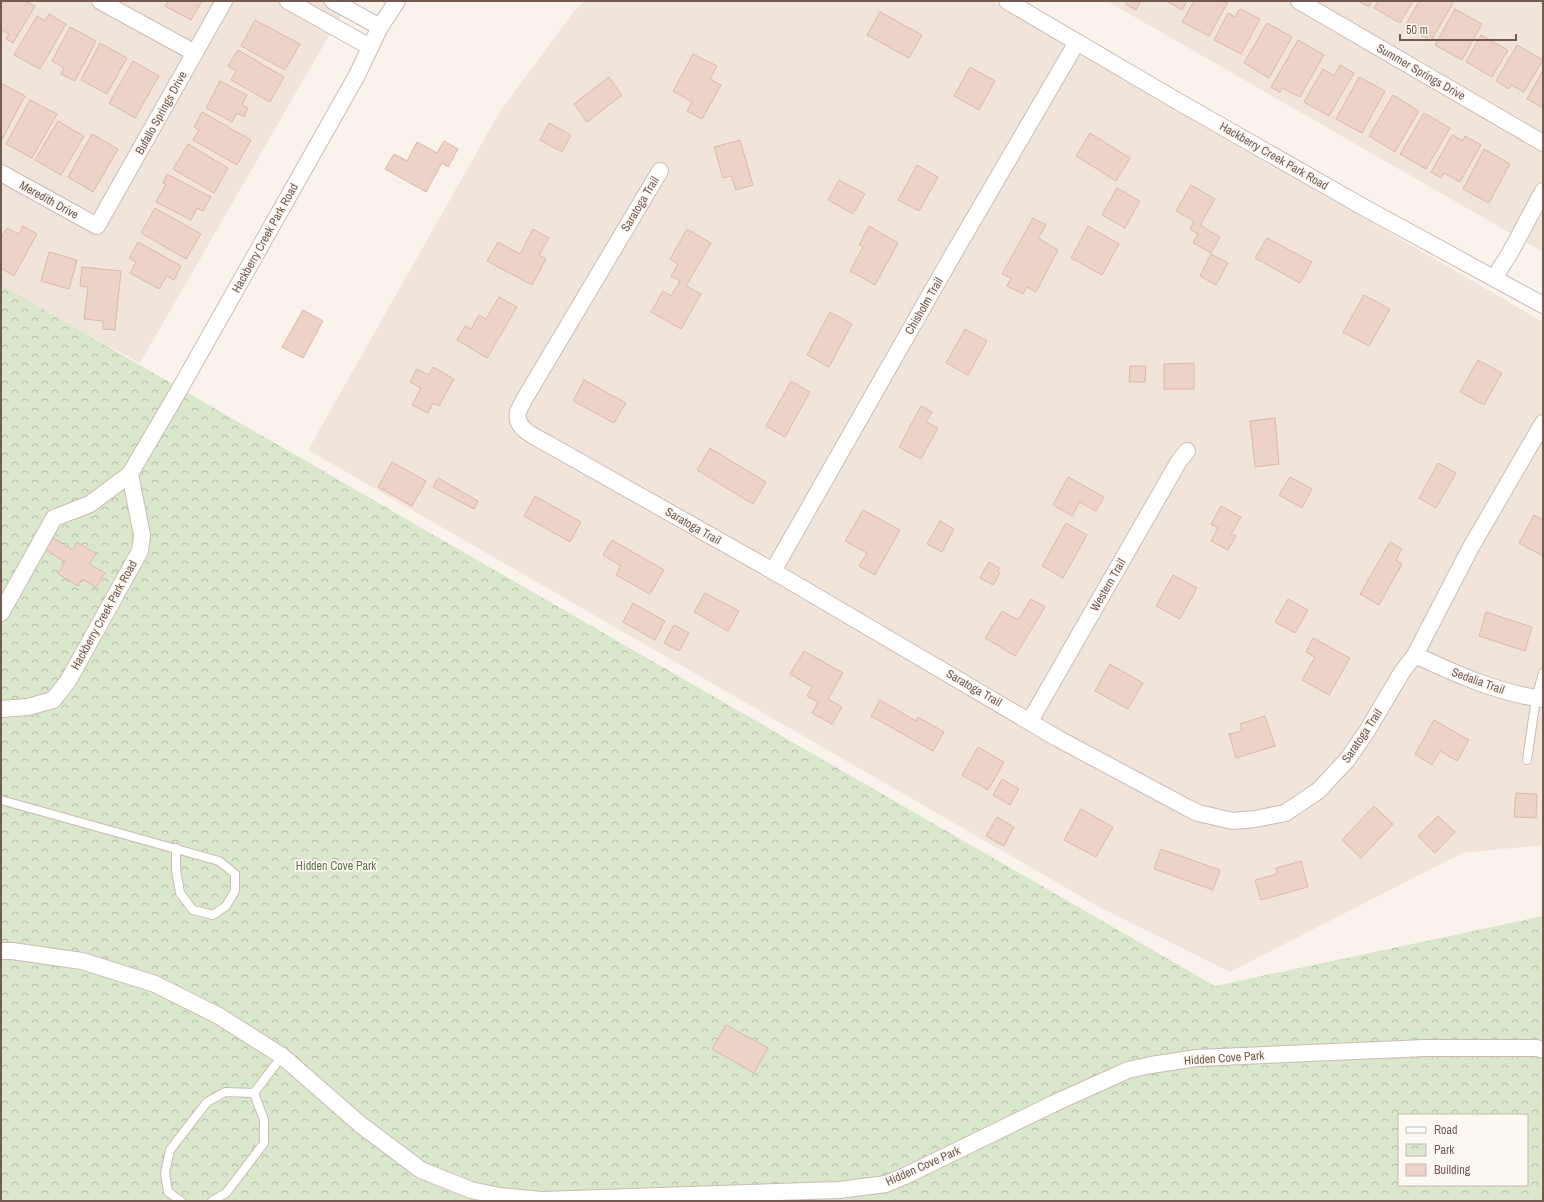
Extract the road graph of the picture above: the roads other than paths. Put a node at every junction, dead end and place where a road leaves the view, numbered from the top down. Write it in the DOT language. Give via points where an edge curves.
graph roads {
  1 [pos="100,1"];
  2 [pos="224,1"];
  3 [pos="288,1"];
  4 [pos="333,1"];
  5 [pos="397,1"];
  6 [pos="1007,1"];
  7 [pos="1299,1"];
  8 [pos="380,27"];
  9 [pos="1077,42"];
  10 [pos="370,47"];
  11 [pos="195,53"];
  12 [pos="1543,143"];
  13 [pos="660,171"];
  14 [pos="1,173"];
  15 [pos="1543,191"];
  16 [pos="97,226"];
  17 [pos="1494,278"];
  18 [pos="1543,305"];
  19 [pos="1543,423"];
  20 [pos="1187,451"];
  21 [pos="130,474"];
  22 [pos="773,571"];
  23 [pos="1,613"];
  24 [pos="1415,655"];
  25 [pos="1543,673"];
  26 [pos="1540,698"];
  27 [pos="1,708"];
  28 [pos="1030,721"];
  29 [pos="1527,760"];
  30 [pos="1,800"];
  31 [pos="176,848"];
  32 [pos="1,951"];
  33 [pos="1543,1050"];
  34 [pos="282,1056"];
  35 [pos="254,1093"];
  36 [pos="181,1201"];
  37 [pos="212,1201"];
  1 -- 11 [label="street"];
  2 -- 11 [label="street, Bufallo Springs Drive"];
  3 -- 10 [label="street"];
  4 -- 8 [label="street"];
  5 -- 8 [label="street, Hackberry Creek Park Road"];
  6 -- 9 [label="street, Hackberry Creek Park Road"];
  7 -- 12 [label="street, Summer Springs Drive"];
  8 -- 10 [label="street, Hackberry Creek Park Road"];
  9 -- 17 [label="street, Hackberry Creek Park Road"];
  9 -- 22 [label="street, Chisholm Trail"];
  10 -- 21 [label="street, Hackberry Creek Park Road" via="356,77"];
  11 -- 16 [label="street, Bufallo Springs Drive"];
  13 -- 22 [label="street, Saratoga Trail" via="525,398 518,412 518,422 534,437"];
  14 -- 16 [label="street, Meredith Drive"];
  15 -- 17 [label="street"];
  17 -- 18 [label="street, Hackberry Creek Park Road"];
  19 -- 24 [label="street, Saratoga Trail" via="1467,553"];
  20 -- 28 [label="street, Western Trail"];
  21 -- 23 [label="street, Hackberry Creek Park Road" via="90,504 54,518"];
  21 -- 27 [label="street, Hackberry Creek Park Road" via="142,535 140,551 68,682 53,700 28,707"];
  22 -- 28 [label="street, Saratoga Trail"];
  24 -- 26 [label="street, Sedalia Trail" via="1512,694"];
  24 -- 28 [label="street, Saratoga Trail" via="1347,760 1318,791 1285,813 1255,819 1233,822 1186,808"];
  25 -- 26 [label="lane"];
  26 -- 29 [label="lane"];
  30 -- 31 [label="lane"];
  31 -- 31 [label="lane" via="219,861 235,874 235,891 226,906 213,915 193,910 180,893"];
  32 -- 34 [label="street, Hidden Cove Park" via="82,961 155,984 219,1016"];
  33 -- 34 [label="street, Hidden Cove Park" via="1425,1048 1174,1061 1128,1070 886,1184 839,1190 542,1200 499,1196 471,1190 421,1170 361,1125"];
  34 -- 35 [label="lane"];
  35 -- 36 [label="lane" via="225,1092 208,1102 170,1150 165,1173 168,1192"];
  35 -- 37 [label="lane" via="264,1120 264,1143 226,1193"];
}
